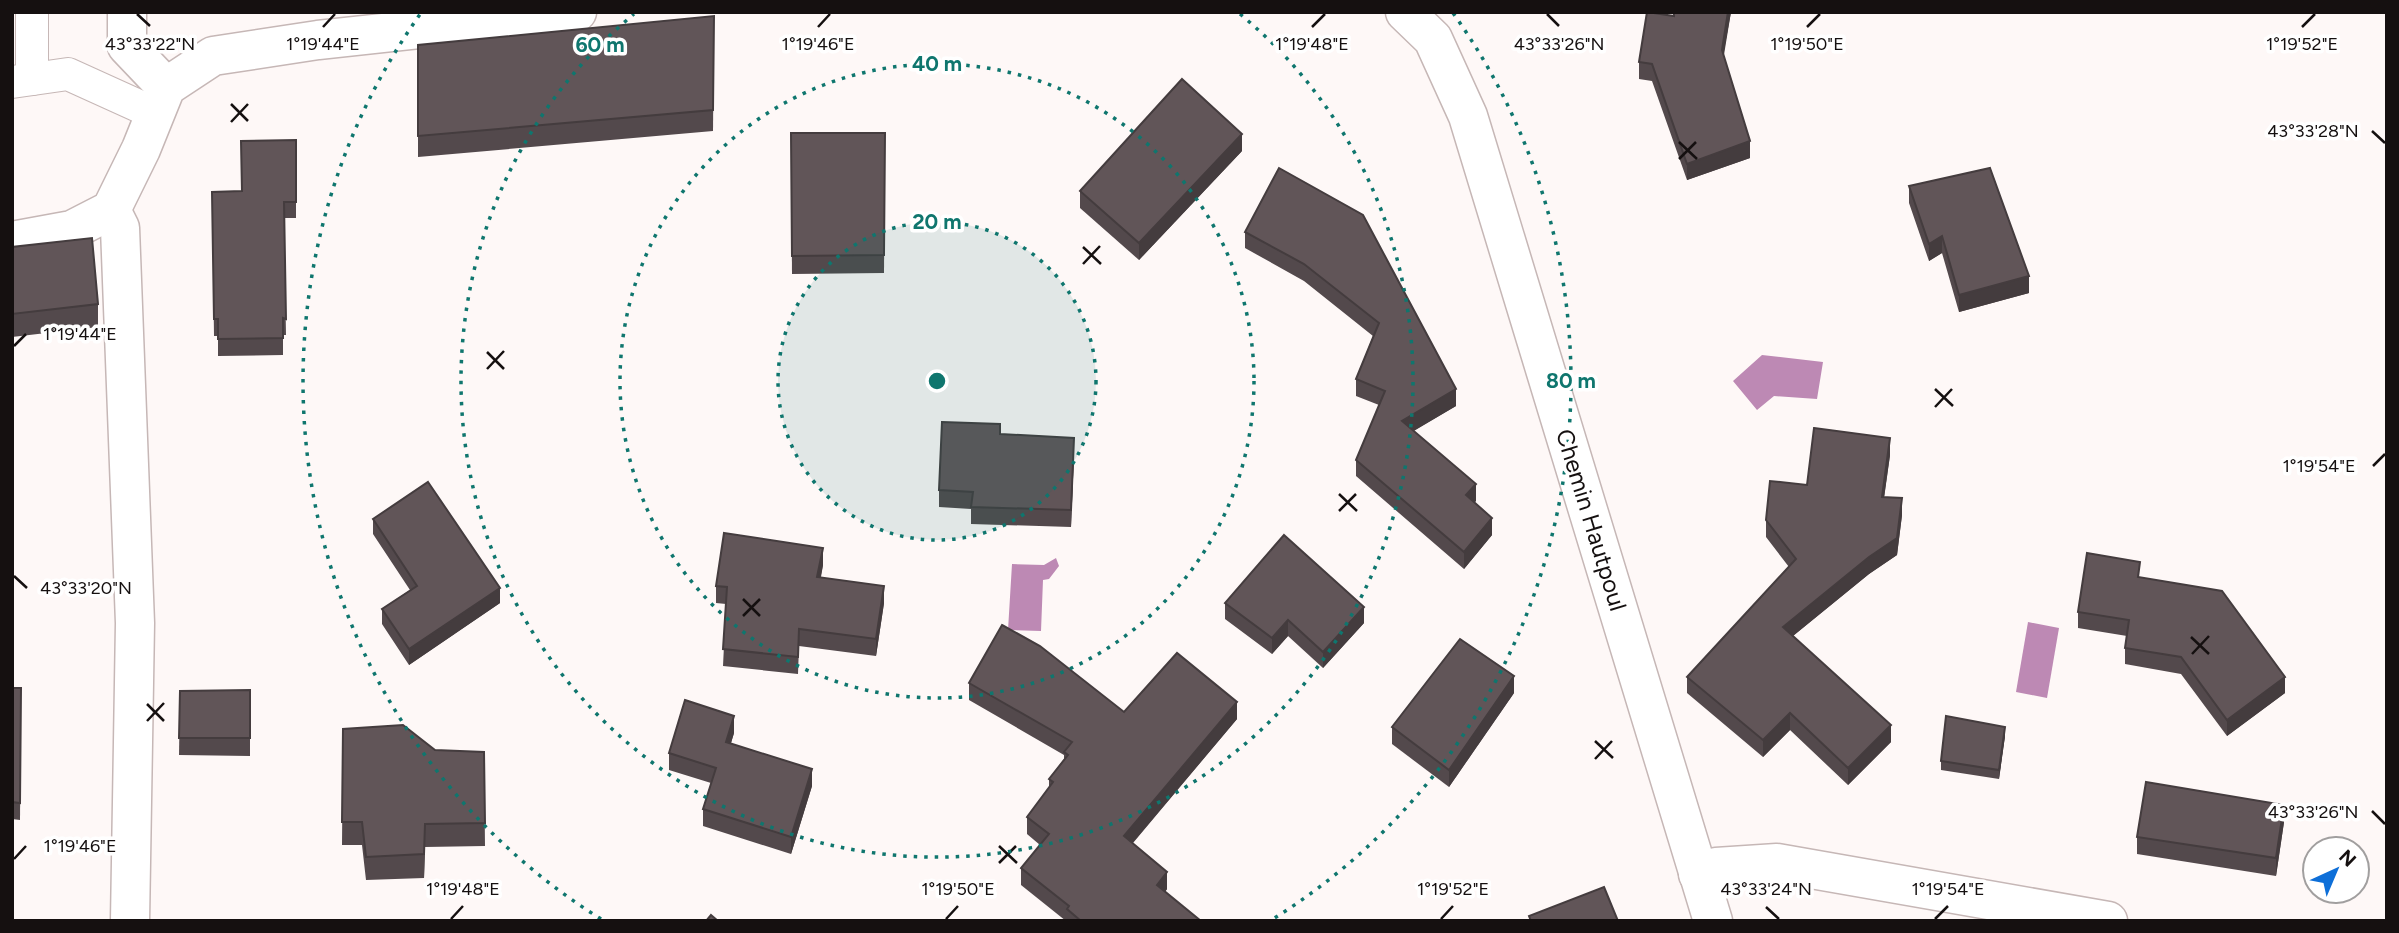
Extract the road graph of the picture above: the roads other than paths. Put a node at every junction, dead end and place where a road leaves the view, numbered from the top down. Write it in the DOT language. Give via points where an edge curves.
graph roads {
  1 [pos="32,12"];
  2 [pos="127,12"];
  3 [pos="577,12"];
  4 [pos="1405,12"];
  5 [pos="22,81"];
  6 [pos="160,100"];
  7 [pos="111,210"];
  8 [pos="12,242"];
  9 [pos="1698,874"];
  10 [pos="130,921"];
  11 [pos="1713,921"];
  12 [pos="2108,921"];
  1 -- 5 [label="lane"];
  2 -- 6 [label="street" via="127,46"];
  3 -- 6 [label="street" via="213,56"];
  4 -- 9 [label="street, Chemin Hautpoul" via="1433,39 1468,116"];
  5 -- 6 [label="lane" via="68,74"];
  6 -- 7 [label="street"];
  7 -- 8 [label="street" via="72,230"];
  7 -- 10 [label="street" via="120,228 135,623"];
  9 -- 11 [label="street, Chemin Hautpoul"];
  9 -- 12 [label="street" via="1716,867 1777,863"];
}
